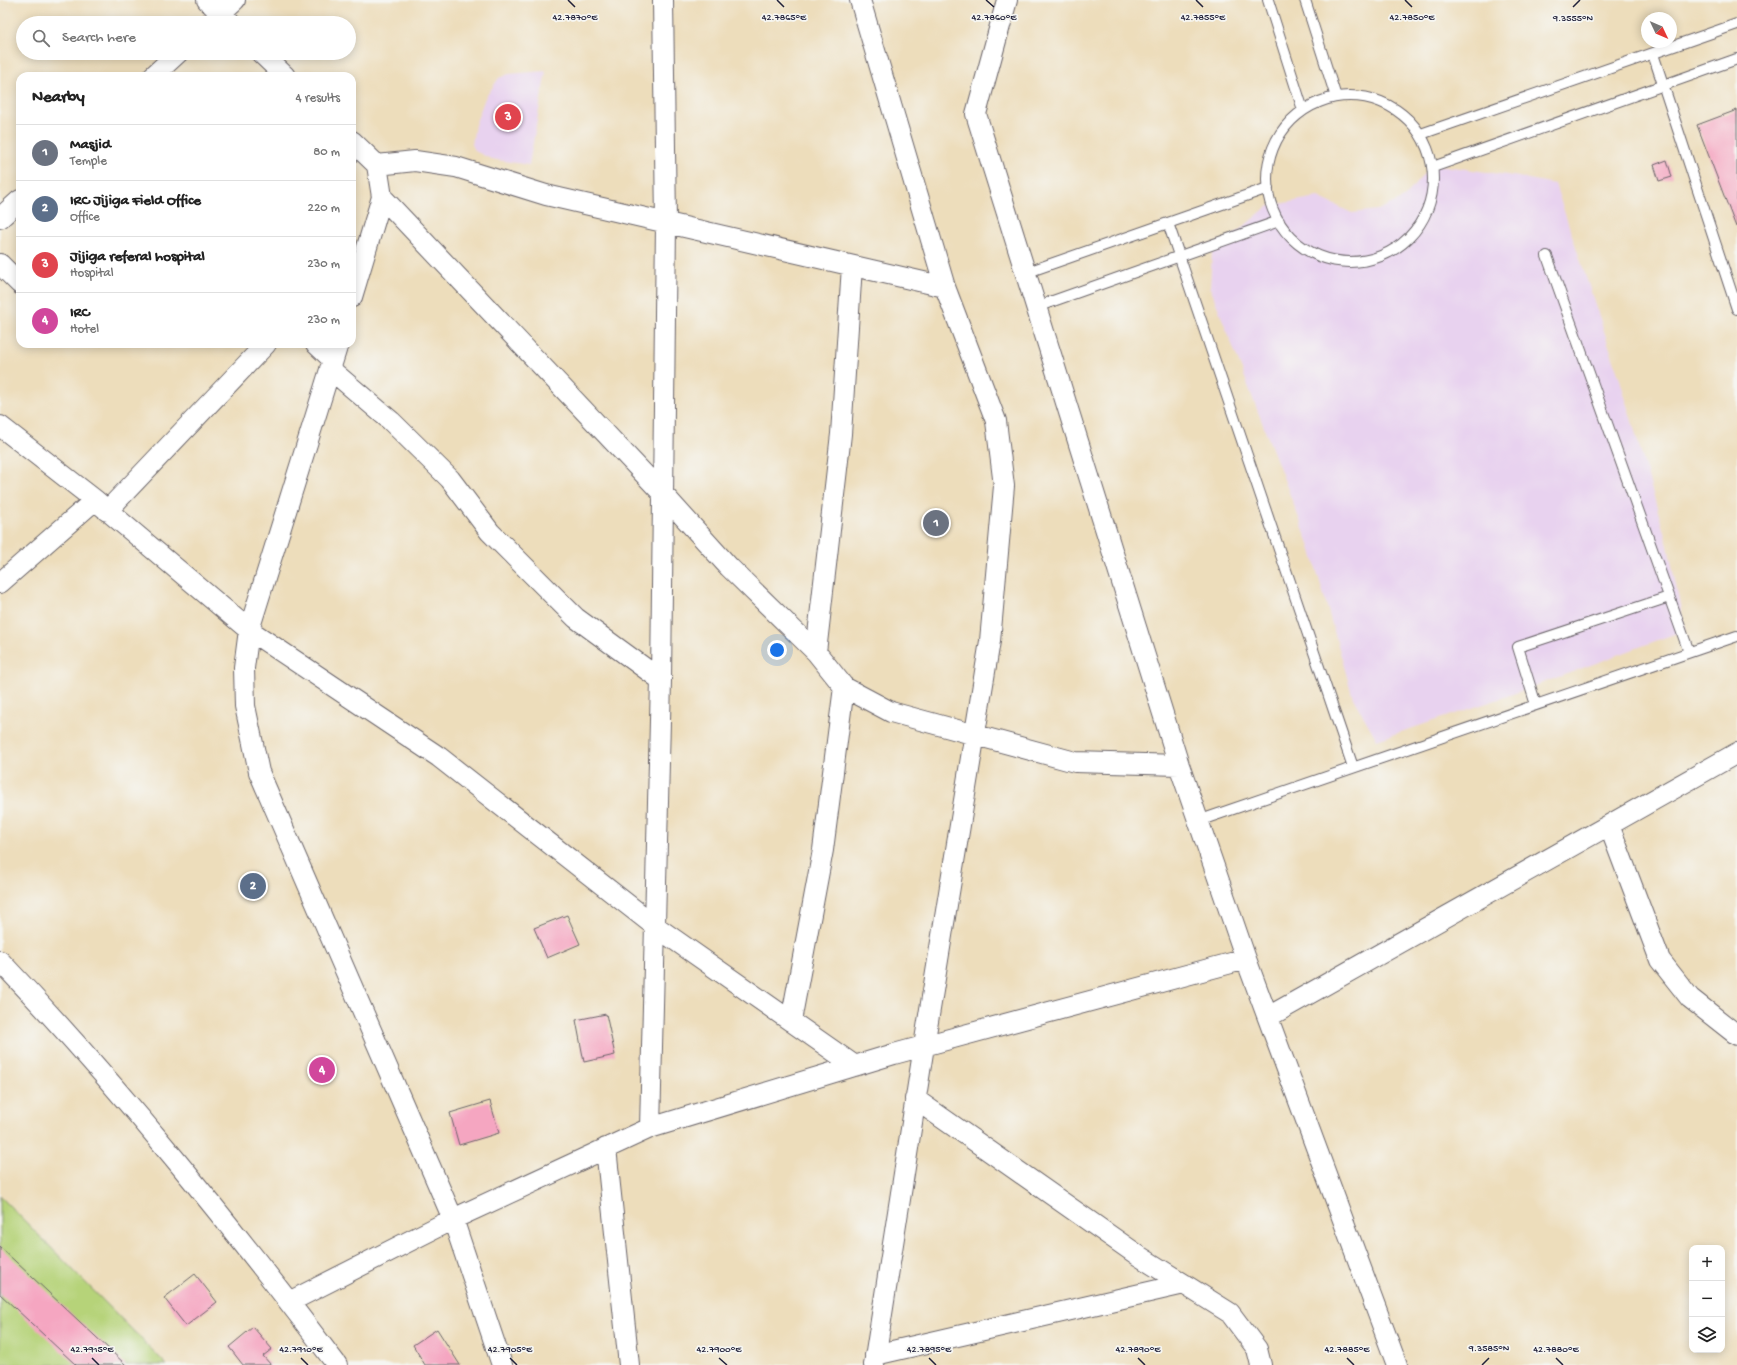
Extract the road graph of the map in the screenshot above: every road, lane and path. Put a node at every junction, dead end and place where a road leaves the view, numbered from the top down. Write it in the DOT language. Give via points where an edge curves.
graph roads {
  1 [pos="235,0"];
  2 [pos="663,0"];
  3 [pos="860,0"];
  4 [pos="1007,0"];
  5 [pos="1268,0"];
  6 [pos="1305,0"];
  7 [pos="217,15"];
  8 [pos="1737,24"];
  9 [pos="1653,54"];
  10 [pos="170,60"];
  11 [pos="268,60"];
  12 [pos="1737,60"];
  13 [pos="157,72"];
  14 [pos="281,72"];
  15 [pos="1663,86"];
  16 [pos="1336,97"];
  17 [pos="1303,110"];
  18 [pos="1421,134"];
  19 [pos="356,145"];
  20 [pos="377,165"];
  21 [pos="1433,167"];
  22 [pos="1268,188"];
  23 [pos="382,197"];
  24 [pos="16,204"];
  25 [pos="0,218"];
  26 [pos="1279,221"];
  27 [pos="1168,223"];
  28 [pos="666,224"];
  29 [pos="1179,256"];
  30 [pos="1547,256"];
  31 [pos="0,264"];
  32 [pos="852,266"];
  33 [pos="1026,273"];
  34 [pos="16,280"];
  35 [pos="356,284"];
  36 [pos="944,287"];
  37 [pos="1036,307"];
  38 [pos="1737,309"];
  39 [pos="262,348"];
  40 [pos="321,348"];
  41 [pos="334,358"];
  42 [pos="0,426"];
  43 [pos="663,494"];
  44 [pos="101,506"];
  45 [pos="0,583"];
  46 [pos="1669,597"];
  47 [pos="249,630"];
  48 [pos="1737,636"];
  49 [pos="816,652"];
  50 [pos="1689,652"];
  51 [pos="661,680"];
  52 [pos="844,687"];
  53 [pos="1536,704"];
  54 [pos="975,736"];
  55 [pos="1737,753"];
  56 [pos="1179,765"];
  57 [pos="1353,768"];
  58 [pos="1198,821"];
  59 [pos="1609,825"];
  60 [pos="655,926"];
  61 [pos="1246,959"];
  62 [pos="0,961"];
  63 [pos="1268,1017"];
  64 [pos="790,1021"];
  65 [pos="1737,1034"];
  66 [pos="924,1046"];
  67 [pos="855,1066"];
  68 [pos="915,1099"];
  69 [pos="650,1128"];
  70 [pos="606,1148"];
  71 [pos="453,1218"];
  72 [pos="1184,1284"];
  73 [pos="290,1302"];
  74 [pos="874,1360"];
  75 [pos="337,1365"];
  76 [pos="502,1365"];
  77 [pos="629,1365"];
  78 [pos="1261,1365"];
  79 [pos="1397,1365"];
  1 -- 7 [label="street"];
  2 -- 28 [label="street"];
  3 -- 36 [label="street"];
  4 -- 33 [label="street" via="976,114"];
  5 -- 17 [label="lane"];
  6 -- 16 [label="lane"];
  8 -- 9 [label="lane"];
  9 -- 15 [label="lane"];
  9 -- 18 [label="lane"];
  10 -- 13 [label="street"];
  11 -- 14 [label="street"];
  12 -- 15 [label="lane"];
  15 -- 21 [label="lane"];
  15 -- 38 [label="lane"];
  16 -- 17 [label="lane"];
  16 -- 18 [label="lane" via="1360,96 1384,102 1405,115"];
  17 -- 22 [label="lane" via="1283,130 1271,154"];
  18 -- 21 [label="lane"];
  19 -- 20 [label="street"];
  20 -- 23 [label="street"];
  20 -- 28 [label="street" via="414,161 456,167 546,195"];
  21 -- 26 [label="lane" via="1433,191 1425,216 1409,238 1388,254 1363,262 1337,262 1312,254 1291,238"];
  22 -- 26 [label="lane" via="1269,200"];
  22 -- 27 [label="lane"];
  23 -- 35 [label="street"];
  23 -- 43 [label="street"];
  24 -- 25 [label="street"];
  26 -- 29 [label="lane"];
  27 -- 29 [label="lane"];
  27 -- 33 [label="lane"];
  28 -- 32 [label="street"];
  28 -- 43 [label="street"];
  29 -- 37 [label="lane"];
  29 -- 57 [label="lane"];
  30 -- 46 [label="lane"];
  31 -- 34 [label="street"];
  32 -- 36 [label="street"];
  32 -- 49 [label="street" via="841,434"];
  33 -- 37 [label="street"];
  36 -- 54 [label="street" via="996,420 1004,486 990,641"];
  37 -- 56 [label="street"];
  39 -- 44 [label="street"];
  40 -- 41 [label="street"];
  41 -- 47 [label="street"];
  41 -- 51 [label="street" via="391,421 450,479 490,532 576,618"];
  42 -- 44 [label="street"];
  43 -- 49 [label="street" via="730,567"];
  43 -- 51 [label="street"];
  44 -- 45 [label="street"];
  44 -- 47 [label="street"];
  46 -- 50 [label="lane"];
  46 -- 53 [label="lane" via="1518,647"];
  47 -- 60 [label="street" via="439,757"];
  47 -- 71 [label="street" via="244,668 245,706 259,772"];
  48 -- 50 [label="lane"];
  49 -- 52 [label="street"];
  50 -- 53 [label="lane"];
  51 -- 60 [label="street"];
  52 -- 54 [label="street" via="891,712"];
  52 -- 64 [label="street" via="823,850"];
  53 -- 57 [label="lane"];
  54 -- 56 [label="street" via="1075,762"];
  54 -- 66 [label="street"];
  55 -- 59 [label="street"];
  56 -- 58 [label="street"];
  57 -- 58 [label="lane"];
  58 -- 61 [label="street"];
  59 -- 63 [label="street"];
  59 -- 65 [label="street" via="1660,960 1690,998"];
  60 -- 64 [label="street"];
  60 -- 69 [label="street"];
  61 -- 63 [label="street"];
  61 -- 66 [label="street"];
  62 -- 73 [label="street" via="152,1130"];
  63 -- 79 [label="street"];
  64 -- 67 [label="street"];
  66 -- 67 [label="street"];
  66 -- 68 [label="street"];
  67 -- 69 [label="street"];
  68 -- 72 [label="street" via="1139,1256"];
  68 -- 74 [label="street"];
  69 -- 70 [label="street"];
  70 -- 71 [label="street"];
  70 -- 77 [label="street"];
  71 -- 73 [label="street"];
  71 -- 76 [label="street"];
  72 -- 74 [label="street"];
  72 -- 78 [label="street" via="1230,1313 1257,1349"];
  73 -- 75 [label="street"];
}
